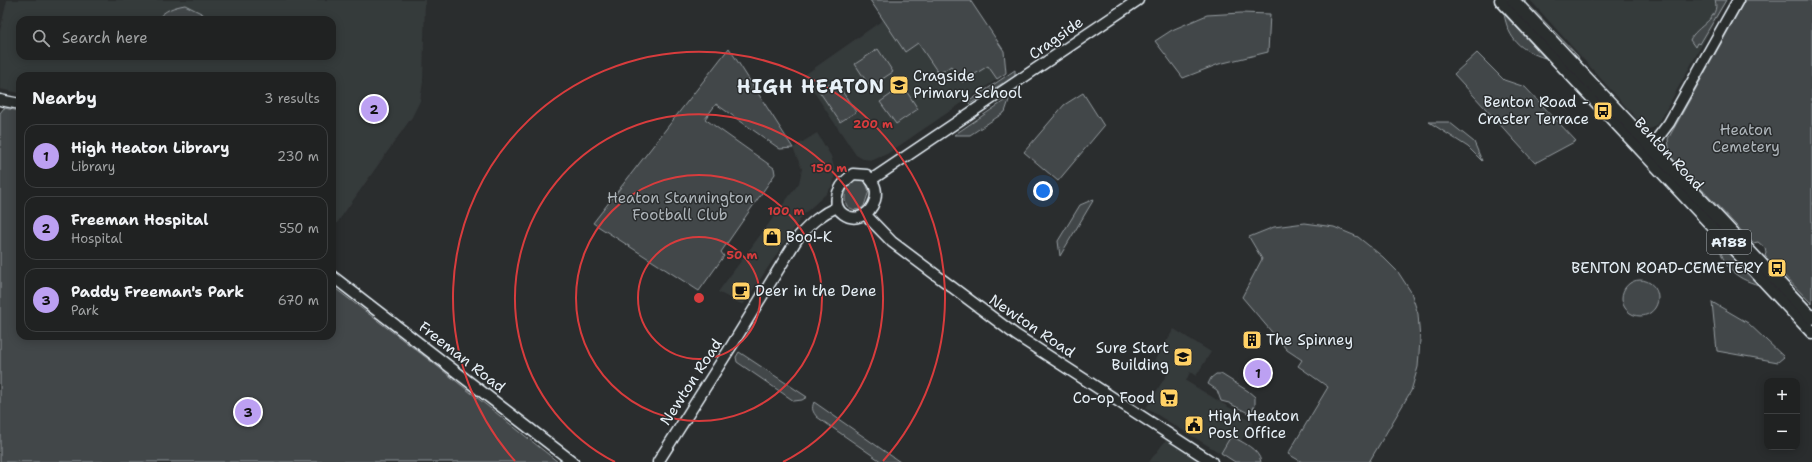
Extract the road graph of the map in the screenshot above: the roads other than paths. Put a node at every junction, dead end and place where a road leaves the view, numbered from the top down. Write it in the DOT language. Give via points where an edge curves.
graph roads {
  1 [pos="1138,0"];
  2 [pos="1501,0"];
  3 [pos="1513,0"];
  4 [pos="1738,0"];
  5 [pos="0,100"];
  6 [pos="16,103"];
  7 [pos="1649,150"];
  8 [pos="871,180"];
  9 [pos="837,207"];
  10 [pos="865,214"];
  11 [pos="336,279"];
  12 [pos="1812,318"];
  13 [pos="1812,332"];
  14 [pos="573,462"];
  15 [pos="658,462"];
  16 [pos="1212,462"];
  1 -- 8 [label="street, Cragside"];
  2 -- 7 [label="main road, Benton Road / A188"];
  3 -- 7 [label="main road, Benton Road / A188"];
  4 -- 7 [label="street" via="1669,124"];
  5 -- 6 [label="street"];
  7 -- 12 [label="main road, Benton Road / A188"];
  7 -- 13 [label="main road, Benton Road / A188"];
  8 -- 9 [label="street" via="867,176 853,174 844,182 838,194"];
  8 -- 10 [label="street" via="877,194 871,208"];
  9 -- 10 [label="street" via="844,215 850,217"];
  9 -- 15 [label="street, Newton Road" via="824,213 799,236"];
  10 -- 16 [label="street, Newton Road" via="892,242 1016,335"];
  11 -- 14 [label="street, Freeman Road"];
}
